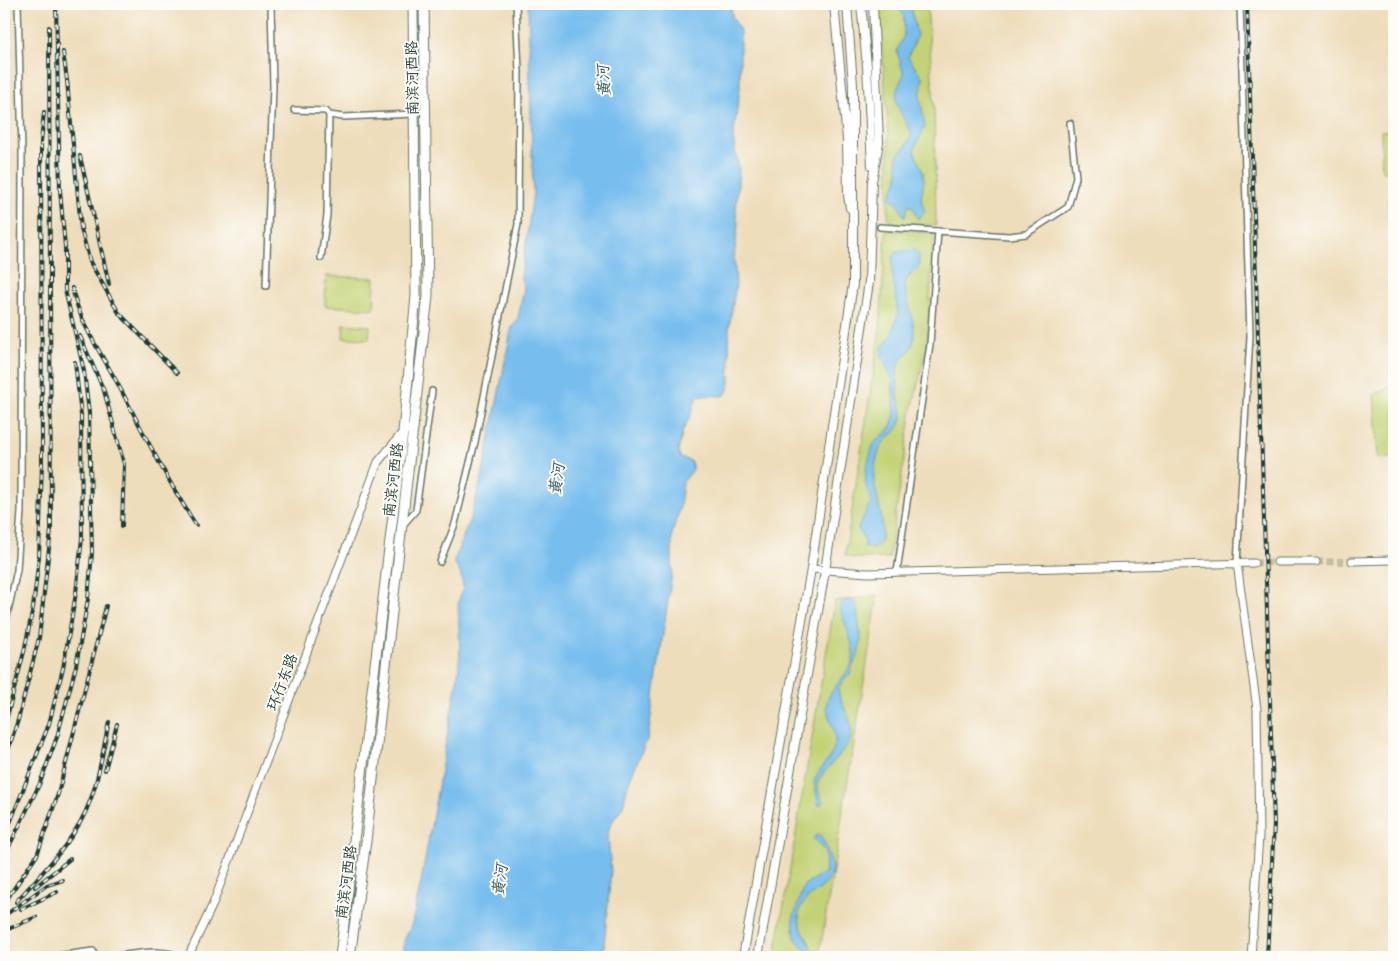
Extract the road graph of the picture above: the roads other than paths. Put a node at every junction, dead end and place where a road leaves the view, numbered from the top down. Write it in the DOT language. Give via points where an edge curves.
graph roads {
  1 [pos="18,4"];
  2 [pos="272,4"];
  3 [pos="413,4"];
  4 [pos="424,4"];
  5 [pos="516,4"];
  6 [pos="834,4"];
  7 [pos="847,4"];
  8 [pos="860,4"];
  9 [pos="873,4"];
  10 [pos="1240,4"];
  11 [pos="294,110"];
  12 [pos="415,114"];
  13 [pos="329,115"];
  14 [pos="1070,123"];
  15 [pos="872,182"];
  16 [pos="854,227"];
  17 [pos="880,227"];
  18 [pos="938,231"];
  19 [pos="321,258"];
  20 [pos="266,286"];
  21 [pos="432,391"];
  22 [pos="414,427"];
  23 [pos="403,432"];
  24 [pos="401,527"];
  25 [pos="1394,560"];
  26 [pos="1352,561"];
  27 [pos="440,562"];
  28 [pos="1277,562"];
  29 [pos="1316,562"];
  30 [pos="1237,563"];
  31 [pos="1254,563"];
  32 [pos="811,569"];
  33 [pos="825,571"];
  34 [pos="897,572"];
  35 [pos="4,630"];
  36 [pos="50,957"];
  37 [pos="181,957"];
  38 [pos="188,957"];
  39 [pos="340,957"];
  40 [pos="350,957"];
  41 [pos="743,957"];
  42 [pos="758,957"];
  43 [pos="1251,957"];
  1 -- 35 [label="street" via="22,150 21,512 17,570"];
  2 -- 20 [label="street" via="273,86"];
  3 -- 12 [label="highway, 南滨河西路"];
  4 -- 22 [label="highway, 南滨河西路" via="428,296"];
  5 -- 27 [label="street" via="518,224 475,442 456,524"];
  6 -- 16 [label="main road" via="847,139 848,195"];
  7 -- 16 [label="main road" via="853,85"];
  8 -- 15 [label="main road" via="867,66"];
  9 -- 15 [label="main road" via="879,142"];
  10 -- 30 [label="street" via="1250,336"];
  11 -- 13 [label="street" via="326,111"];
  12 -- 13 [label="street"];
  12 -- 23 [label="highway, 南滨河西路" via="416,296"];
  13 -- 19 [label="street" via="327,215"];
  14 -- 18 [label="street" via="1076,177 1068,207 1019,236"];
  15 -- 33 [label="main road" via="869,282"];
  16 -- 32 [label="main road" via="853,284"];
  17 -- 18 [label="street"];
  18 -- 34 [label="street" via="930,344"];
  21 -- 24 [label="street" via="416,510"];
  22 -- 23 [label="street, 环行东路"];
  22 -- 24 [label="highway, 南滨河西路"];
  23 -- 38 [label="street, 环行东路" via="378,462 217,894"];
  23 -- 39 [label="highway, 南滨河西路"];
  24 -- 40 [label="highway, 南滨河西路"];
  25 -- 26 [label="street"];
  28 -- 29 [label="street"];
  30 -- 31 [label="street"];
  30 -- 34 [label="street"];
  30 -- 43 [label="street" via="1257,710 1259,836"];
  32 -- 33 [label="street"];
  32 -- 41 [label="main road"];
  33 -- 34 [label="street"];
  33 -- 42 [label="main road"];
  36 -- 37 [label="street" via="93,951 96,956 103,957 152,951 170,952"];
}
